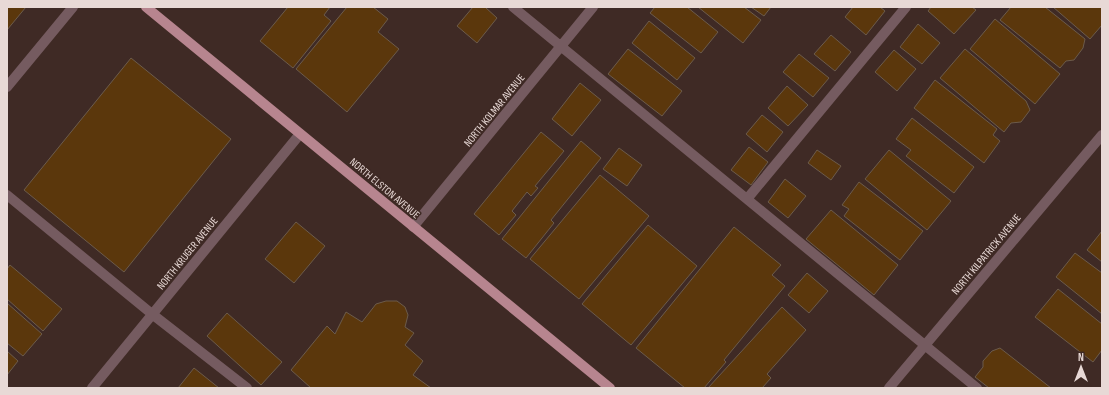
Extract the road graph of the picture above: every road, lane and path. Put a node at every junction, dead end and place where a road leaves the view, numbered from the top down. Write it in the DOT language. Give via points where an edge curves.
graph roads {
  1 [pos="73,7"];
  2 [pos="146,7"];
  3 [pos="513,7"];
  4 [pos="593,7"];
  5 [pos="906,7"];
  6 [pos="561,46"];
  7 [pos="7,87"];
  8 [pos="300,134"];
  9 [pos="1102,135"];
  10 [pos="7,195"];
  11 [pos="747,199"];
  12 [pos="413,227"];
  13 [pos="152,314"];
  14 [pos="925,345"];
  15 [pos="92,388"];
  16 [pos="247,388"];
  17 [pos="610,388"];
  18 [pos="889,388"];
  19 [pos="976,388"];
  1 -- 7 [label="street"];
  2 -- 8 [label="main road, NORTH ELSTON AVENUE"];
  3 -- 6 [label="street"];
  4 -- 6 [label="street, NORTH KOLMAR AVENUE"];
  5 -- 11 [label="street"];
  6 -- 11 [label="street"];
  6 -- 12 [label="street, NORTH KOLMAR AVENUE"];
  8 -- 12 [label="main road, NORTH ELSTON AVENUE"];
  8 -- 13 [label="street, NORTH KRUGER AVENUE"];
  9 -- 14 [label="street, NORTH KILPATRICK AVENUE"];
  10 -- 13 [label="street"];
  11 -- 14 [label="street"];
  12 -- 17 [label="main road, NORTH ELSTON AVENUE"];
  13 -- 15 [label="street, NORTH KRUGER AVENUE"];
  13 -- 16 [label="street"];
  14 -- 18 [label="street, NORTH KILPATRICK AVENUE"];
  14 -- 19 [label="street"];
}
